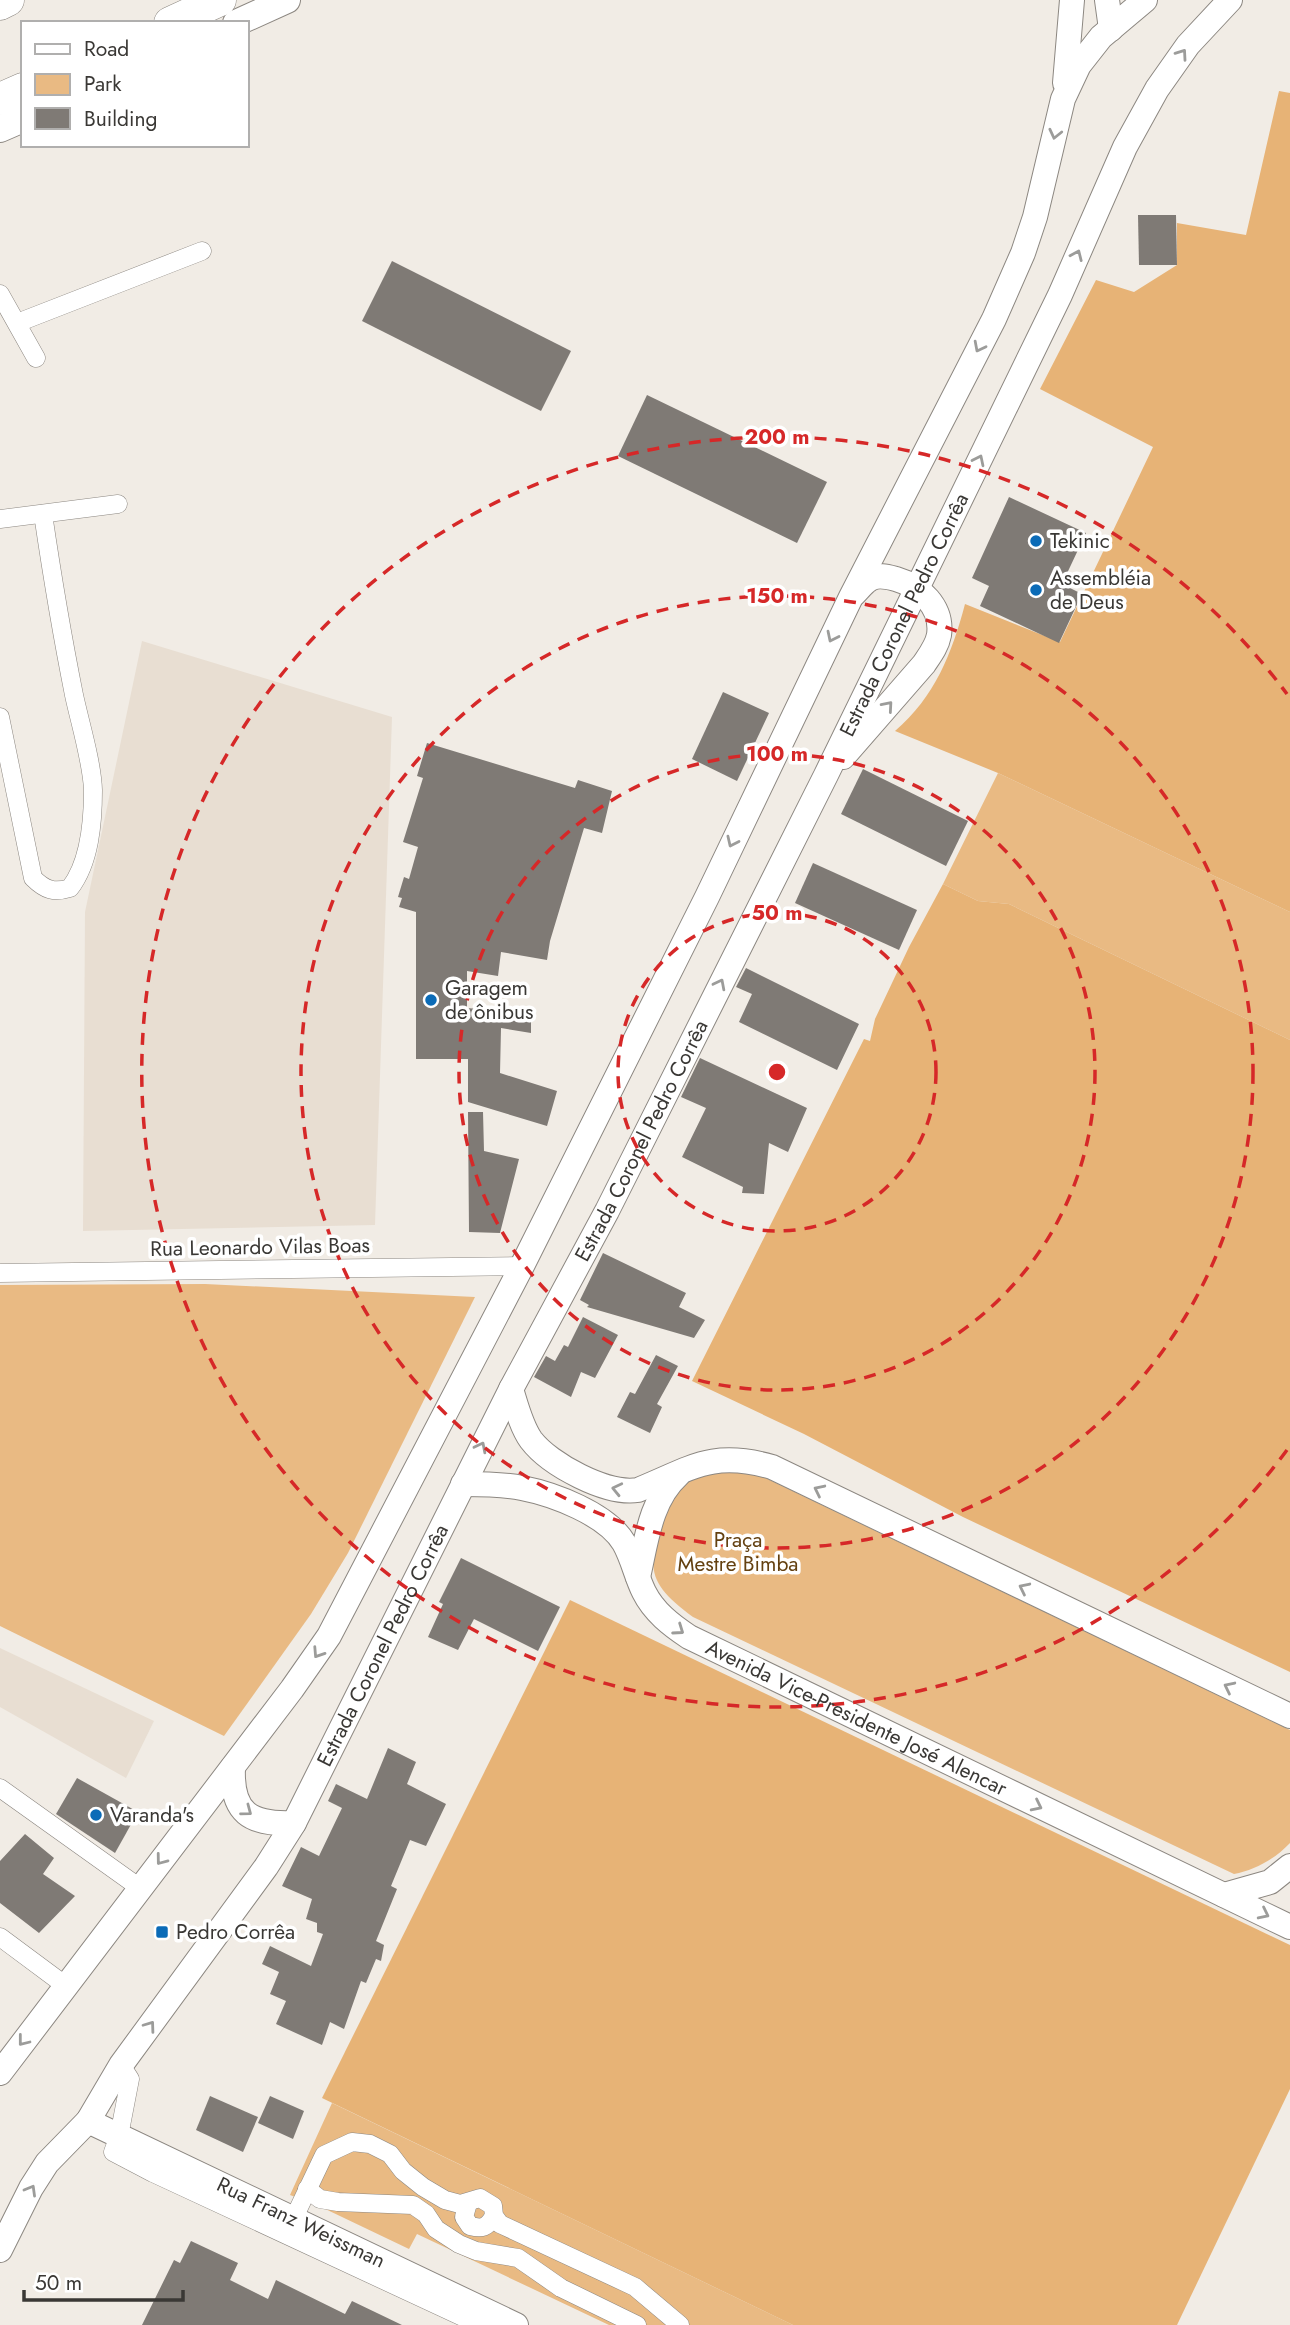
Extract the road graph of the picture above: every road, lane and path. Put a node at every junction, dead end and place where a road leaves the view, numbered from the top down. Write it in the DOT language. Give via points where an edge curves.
graph roads {
  1 [pos="8,0"];
  2 [pos="220,0"];
  3 [pos="287,0"];
  4 [pos="1072,0"];
  5 [pos="1107,0"];
  6 [pos="1145,0"];
  7 [pos="1230,0"];
  8 [pos="0,4"];
  9 [pos="174,21"];
  10 [pos="240,21"];
  11 [pos="1111,29"];
  12 [pos="21,90"];
  13 [pos="0,99"];
  14 [pos="1063,99"];
  15 [pos="21,120"];
  16 [pos="0,129"];
  17 [pos="202,251"];
  18 [pos="0,294"];
  19 [pos="17,323"];
  20 [pos="36,358"];
  21 [pos="118,504"];
  22 [pos="43,514"];
  23 [pos="0,519"];
  24 [pos="916,587"];
  25 [pos="851,597"];
  26 [pos="0,718"];
  27 [pos="825,775"];
  28 [pos="522,1266"];
  29 [pos="0,1273"];
  30 [pos="511,1389"];
  31 [pos="681,1473"];
  32 [pos="463,1484"];
  33 [pos="638,1577"];
  34 [pos="1290,1717"];
  35 [pos="233,1767"];
  36 [pos="0,1788"];
  37 [pos="294,1823"];
  38 [pos="1290,1866"];
  39 [pos="140,1888"];
  40 [pos="1224,1895"];
  41 [pos="1290,1927"];
  42 [pos="0,1937"];
  43 [pos="66,1986"];
  44 [pos="121,2066"];
  45 [pos="1,2070"];
  46 [pos="88,2121"];
  47 [pos="120,2136"];
  48 [pos="307,2189"];
  49 [pos="293,2220"];
  50 [pos="0,2250"];
  51 [pos="480,2325"];
  52 [pos="516,2325"];
  53 [pos="637,2325"];
  54 [pos="680,2325"];
  1 -- 8 [label="highway"];
  2 -- 9 [label="highway"];
  3 -- 10 [label="main road"];
  4 -- 14 [label="main road"];
  5 -- 11 [label="main road"];
  6 -- 11 [label="main road"];
  24 -- 7 [label="main road, Estrada Coronel Pedro Corrêa, one-way" via="1060,295 1125,147 1188,45"];
  11 -- 14 [label="main road" via="1079,65"];
  12 -- 13 [label="highway"];
  14 -- 25 [label="main road, one-way" via="1023,253 994,319"];
  15 -- 16 [label="main road"];
  17 -- 19 [label="street"];
  18 -- 19 [label="street"];
  19 -- 20 [label="street"];
  21 -- 22 [label="street"];
  22 -- 23 [label="street"];
  22 -- 26 [label="street" via="93,786 93,821 70,888 51,891 33,878"];
  24 -- 25 [label="main road" via="877,576"];
  24 -- 27 [label="main road, Estrada Coronel Pedro Corrêa"];
  27 -- 24 [label="main road, one-way" via="934,648 939,634 935,610"];
  25 -- 28 [label="main road, one-way"];
  30 -- 27 [label="main road, Estrada Coronel Pedro Corrêa, one-way" via="607,1210"];
  28 -- 29 [label="street, Rua Leonardo Vilas Boas"];
  28 -- 35 [label="main road, one-way" via="329,1636"];
  31 -- 30 [label="main road, one-way" via="628,1492 588,1479 542,1452 529,1438"];
  32 -- 30 [label="main road, Estrada Coronel Pedro Corrêa, one-way"];
  31 -- 33 [label="main road" via="666,1489 654,1514"];
  34 -- 31 [label="main road, one-way" via="772,1467 724,1459"];
  32 -- 33 [label="main road, Avenida Vice-Presidente José Alencar" via="519,1487 581,1509 622,1539"];
  32 -- 37 [label="main road, Estrada Coronel Pedro Corrêa"];
  33 -- 40 [label="main road, Avenida Vice-Presidente José Alencar, one-way" via="664,1619 689,1637"];
  35 -- 37 [label="main road, one-way" via="234,1795 243,1810 262,1821"];
  35 -- 39 [label="main road, one-way"];
  36 -- 39 [label="street"];
  44 -- 37 [label="main road, Estrada Coronel Pedro Corrêa, one-way"];
  38 -- 40 [label="main road" via="1270,1882"];
  39 -- 43 [label="main road"];
  40 -- 41 [label="main road, Avenida Vice-Presidente José Alencar, one-way"];
  42 -- 43 [label="street"];
  43 -- 45 [label="main road, one-way"];
  44 -- 46 [label="main road, Estrada Coronel Pedro Corrêa"];
  44 -- 47 [label="street" via="130,2080"];
  46 -- 47 [label="main road, Rua Franz Weissman"];
  50 -- 46 [label="main road, Estrada Coronel Pedro Corrêa, one-way" via="47,2163"];
  47 -- 49 [label="main road, Rua Franz Weissman"];
  47 -- 51 [label="street" via="113,2152"];
  48 -- 49 [label="street"];
  48 -- 53 [label="street" via="320,2199 338,2202 413,2205 459,2244 518,2258 561,2288"];
  48 -- 54 [label="street" via="324,2155 352,2143 370,2144 390,2154 423,2187 445,2200 468,2203 464,2217 470,2226 481,2229 494,2216 500,2224 635,2287"];
  49 -- 52 [label="main road, Rua Franz Weissman"];
}
